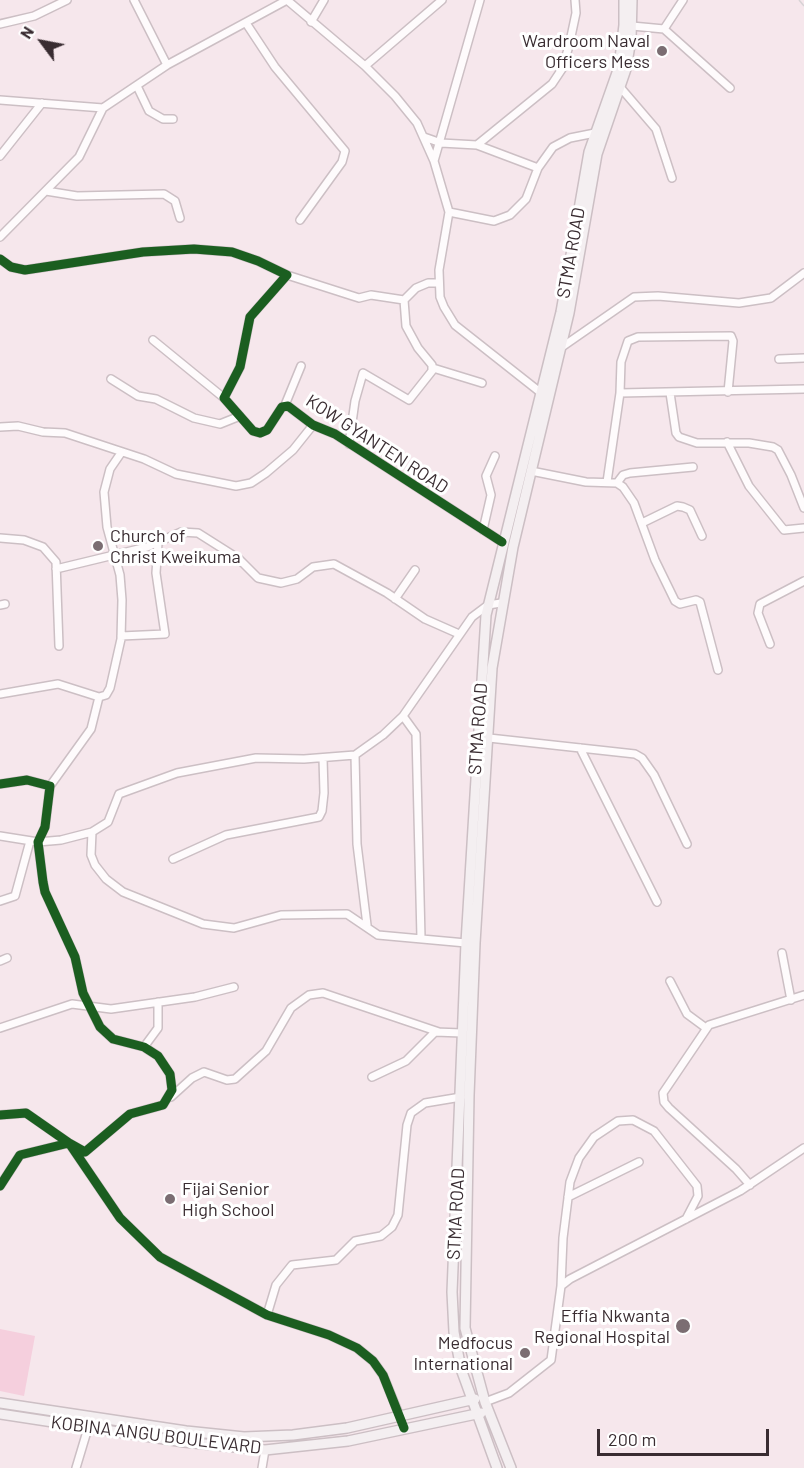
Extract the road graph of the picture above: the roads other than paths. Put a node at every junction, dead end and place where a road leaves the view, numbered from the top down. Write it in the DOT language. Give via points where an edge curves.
graph roads {
  1 [pos="68,0"];
  2 [pos="134,0"];
  3 [pos="287,0"];
  4 [pos="324,0"];
  5 [pos="442,0"];
  6 [pos="480,0"];
  7 [pos="574,0"];
  8 [pos="624,0"];
  9 [pos="632,0"];
  10 [pos="683,0"];
  11 [pos="311,22"];
  12 [pos="246,23"];
  13 [pos="0,24"];
  14 [pos="632,26"];
  15 [pos="664,29"];
  16 [pos="167,65"];
  17 [pos="365,66"];
  18 [pos="137,86"];
  19 [pos="620,87"];
  20 [pos="730,88"];
  21 [pos="0,100"];
  22 [pos="42,104"];
  23 [pos="104,108"];
  24 [pos="173,119"];
  25 [pos="595,133"];
  26 [pos="424,137"];
  27 [pos="441,143"];
  28 [pos="477,145"];
  29 [pos="0,156"];
  30 [pos="434,161"];
  31 [pos="538,168"];
  32 [pos="672,178"];
  33 [pos="46,191"];
  34 [pos="448,212"];
  35 [pos="180,218"];
  36 [pos="300,220"];
  37 [pos="0,237"];
  38 [pos="0,259"];
  39 [pos="804,273"];
  40 [pos="287,275"];
  41 [pos="439,283"];
  42 [pos="404,300"];
  43 [pos="153,340"];
  44 [pos="562,346"];
  45 [pos="804,358"];
  46 [pos="779,359"];
  47 [pos="301,366"];
  48 [pos="433,368"];
  49 [pos="111,379"];
  50 [pos="482,383"];
  51 [pos="804,389"];
  52 [pos="728,392"];
  53 [pos="620,393"];
  54 [pos="670,393"];
  55 [pos="546,396"];
  56 [pos="224,398"];
  57 [pos="285,405"];
  58 [pos="240,416"];
  59 [pos="313,425"];
  60 [pos="0,427"];
  61 [pos="727,442"];
  62 [pos="349,444"];
  63 [pos="121,453"];
  64 [pos="495,456"];
  65 [pos="693,467"];
  66 [pos="531,471"];
  67 [pos="607,482"];
  68 [pos="617,483"];
  69 [pos="804,508"];
  70 [pos="642,523"];
  71 [pos="804,528"];
  72 [pos="483,530"];
  73 [pos="702,536"];
  74 [pos="0,538"];
  75 [pos="502,542"];
  76 [pos="158,543"];
  77 [pos="116,555"];
  78 [pos="56,569"];
  79 [pos="415,570"];
  80 [pos="804,581"];
  81 [pos="395,599"];
  82 [pos="501,603"];
  83 [pos="488,604"];
  84 [pos="459,634"];
  85 [pos="121,636"];
  86 [pos="770,644"];
  87 [pos="59,646"];
  88 [pos="718,670"];
  89 [pos="0,694"];
  90 [pos="99,697"];
  91 [pos="403,716"];
  92 [pos="489,738"];
  93 [pos="580,748"];
  94 [pos="355,755"];
  95 [pos="323,758"];
  96 [pos="0,784"];
  97 [pos="50,786"];
  98 [pos="92,832"];
  99 [pos="0,836"];
  100 [pos="34,841"];
  101 [pos="687,844"];
  102 [pos="173,859"];
  103 [pos="0,901"];
  104 [pos="657,902"];
  105 [pos="367,925"];
  106 [pos="421,938"];
  107 [pos="466,943"];
  108 [pos="782,952"];
  109 [pos="670,981"];
  110 [pos="234,987"];
  111 [pos="804,995"];
  112 [pos="791,1000"];
  113 [pos="158,1002"];
  114 [pos="90,1006"];
  115 [pos="706,1028"];
  116 [pos="0,1029"];
  117 [pos="439,1032"];
  118 [pos="462,1033"];
  119 [pos="144,1047"];
  120 [pos="372,1077"];
  121 [pos="461,1097"];
  122 [pos="163,1105"];
  123 [pos="0,1115"];
  124 [pos="69,1143"];
  125 [pos="804,1149"];
  126 [pos="639,1162"];
  127 [pos="750,1185"];
  128 [pos="0,1186"];
  129 [pos="568,1197"];
  130 [pos="686,1219"];
  131 [pos="561,1286"];
  132 [pos="267,1315"];
  133 [pos="471,1400"];
  134 [pos="0,1403"];
  135 [pos="485,1404"];
  136 [pos="0,1414"];
  137 [pos="476,1414"];
  138 [pos="400,1417"];
  139 [pos="88,1428"];
  140 [pos="404,1428"];
  141 [pos="265,1450"];
  142 [pos="76,1468"];
  143 [pos="262,1468"];
  144 [pos="497,1468"];
  145 [pos="511,1468"];
  1 -- 13 [label="street" via="34,16"];
  2 -- 16 [label="street"];
  3 -- 11 [label="street"];
  3 -- 12 [label="street"];
  4 -- 11 [label="street"];
  5 -- 17 [label="street"];
  6 -- 27 [label="street"];
  7 -- 28 [label="street" via="573,24 558,77"];
  8 -- 25 [label="main road, STMA ROAD" via="619,67"];
  9 -- 14 [label="main road, STMA ROAD"];
  10 -- 15 [label="street"];
  11 -- 17 [label="street"];
  12 -- 16 [label="street"];
  12 -- 36 [label="street" via="275,67 345,151 342,162"];
  14 -- 15 [label="street"];
  14 -- 19 [label="main road, STMA ROAD"];
  15 -- 20 [label="street"];
  16 -- 18 [label="street"];
  17 -- 26 [label="street" via="395,96"];
  18 -- 23 [label="street"];
  18 -- 24 [label="street" via="149,111 163,119"];
  19 -- 32 [label="street" via="656,129"];
  19 -- 44 [label="main road, STMA ROAD" via="597,154"];
  21 -- 22 [label="street"];
  22 -- 23 [label="street"];
  22 -- 29 [label="street"];
  23 -- 33 [label="street" via="84,150"];
  25 -- 31 [label="street" via="570,138 553,147"];
  25 -- 55 [label="main road, STMA ROAD"];
  26 -- 27 [label="street"];
  26 -- 30 [label="street"];
  27 -- 28 [label="street"];
  27 -- 30 [label="street"];
  28 -- 31 [label="street"];
  30 -- 34 [label="street"];
  31 -- 34 [label="street" via="526,199 510,215 494,222"];
  33 -- 35 [label="street" via="77,196 164,194 175,201"];
  33 -- 37 [label="street"];
  34 -- 41 [label="street"];
  38 -- 40 [label="street" via="25,270 143,252 194,249 231,252"];
  39 -- 44 [label="street" via="771,298 739,303 634,297"];
  40 -- 42 [label="street" via="352,297 371,295"];
  40 -- 56 [label="street" via="250,318 240,367"];
  41 -- 42 [label="street" via="416,288"];
  41 -- 55 [label="street" via="444,307 456,325"];
  42 -- 48 [label="street" via="406,326"];
  43 -- 56 [label="street, KOW GYANTEN ROAD"];
  44 -- 55 [label="main road, STMA ROAD"];
  45 -- 46 [label="street"];
  47 -- 57 [label="street"];
  48 -- 50 [label="street"];
  48 -- 62 [label="street" via="409,400 366,374 361,375"];
  49 -- 58 [label="street" via="138,396 156,399 194,418 220,424"];
  51 -- 52 [label="street"];
  52 -- 53 [label="street" via="733,341 725,334 638,337 628,341 621,362"];
  52 -- 54 [label="street"];
  53 -- 54 [label="street"];
  53 -- 67 [label="street"];
  54 -- 61 [label="street" via="679,437 697,443"];
  55 -- 66 [label="main road, STMA ROAD"];
  55 -- 75 [label="main road, STMA ROAD"];
  56 -- 58 [label="street, KOW GYANTEN ROAD"];
  57 -- 58 [label="street, KOW GYANTEN ROAD" via="267,430 260,433 253,431"];
  57 -- 59 [label="street, KOW GYANTEN ROAD"];
  59 -- 62 [label="street, KOW GYANTEN ROAD"];
  59 -- 63 [label="street" via="266,474 236,486 176,474"];
  60 -- 63 [label="street" via="65,433"];
  61 -- 69 [label="street" via="778,450"];
  61 -- 71 [label="street" via="749,486 784,530"];
  62 -- 72 [label="street, KOW GYANTEN ROAD"];
  63 -- 77 [label="street" via="110,470 104,492 107,527"];
  64 -- 72 [label="street" via="486,476 491,495"];
  65 -- 68 [label="street" via="630,473"];
  66 -- 67 [label="street" via="586,482"];
  66 -- 82 [label="main road, STMA ROAD"];
  67 -- 68 [label="street"];
  68 -- 70 [label="street" via="631,498"];
  70 -- 73 [label="street" via="677,506 683,507 690,510"];
  70 -- 88 [label="street" via="675,602 700,602"];
  72 -- 75 [label="street, KOW GYANTEN ROAD"];
  74 -- 78 [label="street" via="43,547 56,562"];
  75 -- 83 [label="main road, STMA ROAD"];
  76 -- 77 [label="street"];
  76 -- 81 [label="street" via="181,532 198,533 239,559 258,578 272,583 290,581 313,567 334,564"];
  76 -- 85 [label="street" via="156,573 165,634"];
  77 -- 78 [label="street"];
  77 -- 85 [label="street" via="122,600"];
  78 -- 87 [label="street"];
  79 -- 81 [label="street"];
  80 -- 86 [label="street" via="760,604 758,614"];
  81 -- 84 [label="street" via="425,619"];
  82 -- 83 [label="street"];
  82 -- 92 [label="main road, STMA ROAD" via="492,668"];
  83 -- 84 [label="street"];
  83 -- 107 [label="main road, STMA ROAD"];
  84 -- 91 [label="street"];
  85 -- 90 [label="street" via="110,688"];
  89 -- 90 [label="street" via="65,684"];
  90 -- 97 [label="street" via="91,729"];
  91 -- 94 [label="street"];
  91 -- 106 [label="street" via="416,734"];
  92 -- 93 [label="street"];
  92 -- 135 [label="main road, STMA ROAD" via="475,943 465,1293 465,1328"];
  93 -- 101 [label="street" via="642,758"];
  93 -- 104 [label="street"];
  94 -- 95 [label="street"];
  94 -- 105 [label="street" via="357,844"];
  95 -- 98 [label="street" via="256,758 142,784 119,794 108,822"];
  95 -- 102 [label="street" via="319,817 226,835"];
  96 -- 97 [label="street" via="27,780"];
  97 -- 100 [label="street" via="45,827"];
  98 -- 100 [label="street" via="61,840"];
  98 -- 105 [label="street" via="93,861 113,885 203,924 234,928 281,915 343,914"];
  99 -- 100 [label="street"];
  100 -- 103 [label="street" via="15,896"];
  100 -- 114 [label="street" via="45,892 75,957"];
  105 -- 106 [label="street" via="378,935"];
  106 -- 107 [label="street"];
  107 -- 118 [label="main road, STMA ROAD"];
  108 -- 112 [label="street"];
  109 -- 115 [label="street" via="687,1014"];
  110 -- 113 [label="street"];
  111 -- 112 [label="street"];
  112 -- 115 [label="street"];
  113 -- 114 [label="street" via="111,1009"];
  113 -- 119 [label="street" via="158,1028"];
  114 -- 116 [label="street" via="72,1004"];
  114 -- 119 [label="street" via="100,1027 113,1039"];
  115 -- 127 [label="street" via="663,1093 663,1099"];
  117 -- 118 [label="street"];
  117 -- 120 [label="street" via="406,1061"];
  117 -- 122 [label="street" via="323,993 309,995 291,1008 266,1051 235,1079 204,1072"];
  118 -- 121 [label="main road, STMA ROAD"];
  119 -- 122 [label="street" via="158,1056 170,1074 172,1090"];
  121 -- 132 [label="street" via="425,1103 411,1113 398,1215 392,1227 381,1236 355,1241 336,1260 292,1265 276,1285"];
  121 -- 133 [label="main road, STMA ROAD" via="452,1292 454,1332"];
  122 -- 124 [label="street" via="130,1114 85,1152"];
  123 -- 124 [label="street" via="26,1113"];
  124 -- 128 [label="street" via="20,1155"];
  124 -- 132 [label="street" via="120,1218 151,1250"];
  125 -- 127 [label="street"];
  126 -- 129 [label="street"];
  127 -- 130 [label="street"];
  129 -- 130 [label="street" via="579,1158 594,1137 618,1121 633,1120 654,1131 698,1186 698,1196"];
  129 -- 131 [label="street"];
  130 -- 131 [label="street" via="578,1273"];
  131 -- 135 [label="street" via="551,1360 509,1393"];
  132 -- 138 [label="street" via="357,1347 382,1375"];
  133 -- 135 [label="main road, KOBINA ANGU BOULEVARD"];
  133 -- 137 [label="main road, STMA ROAD"];
  133 -- 138 [label="main road, KOBINA ANGU BOULEVARD"];
  134 -- 138 [label="main road, KOBINA ANGU BOULEVARD" via="244,1437 293,1435"];
  135 -- 137 [label="main road, KOBINA ANGU BOULEVARD"];
  135 -- 145 [label="main road, STMA ROAD"];
  136 -- 139 [label="main road, KOBINA ANGU BOULEVARD"];
  137 -- 140 [label="main road, KOBINA ANGU BOULEVARD"];
  137 -- 144 [label="main road, STMA ROAD"];
  138 -- 140 [label="main road"];
  139 -- 141 [label="main road, KOBINA ANGU BOULEVARD"];
  139 -- 142 [label="street"];
  140 -- 141 [label="main road, KOBINA ANGU BOULEVARD" via="348,1441"];
  141 -- 143 [label="street"];
}
